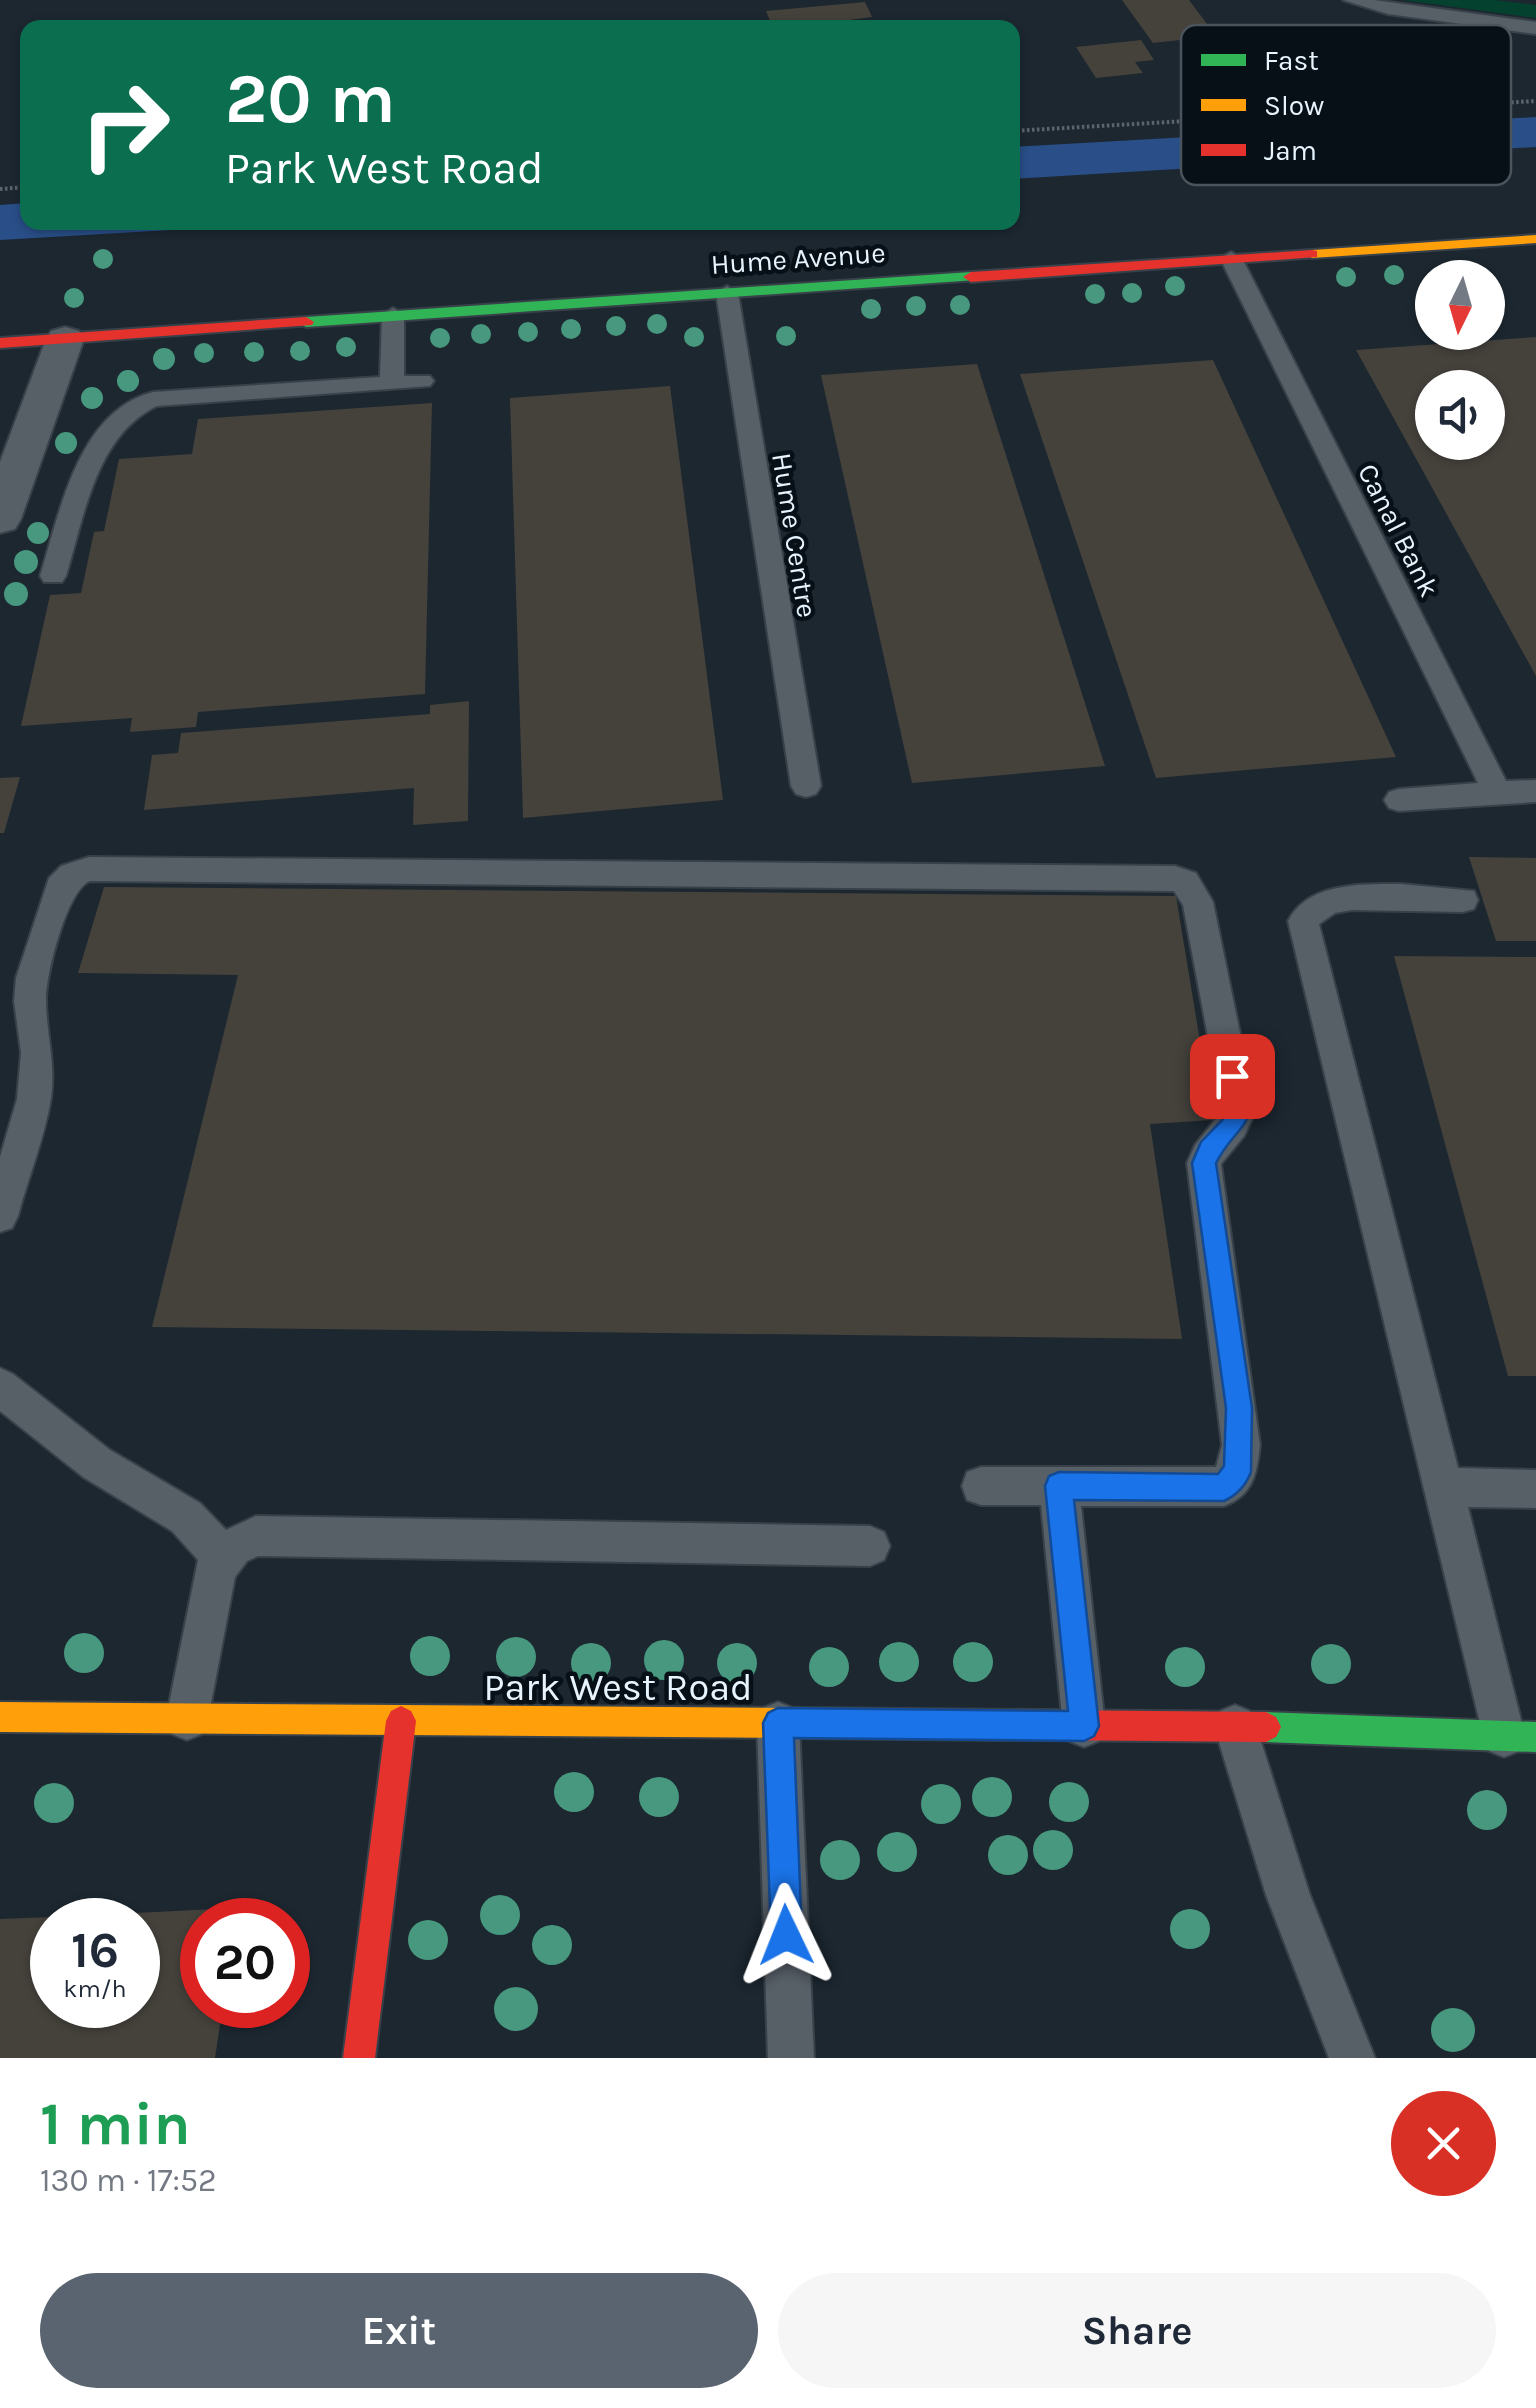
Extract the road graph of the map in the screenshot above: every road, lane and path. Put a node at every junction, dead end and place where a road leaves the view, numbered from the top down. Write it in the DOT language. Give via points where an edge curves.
graph roads {
  1 [pos="1352,0"];
  2 [pos="1536,28"];
  3 [pos="1536,100"];
  4 [pos="1511,101"];
  5 [pos="1181,121"];
  6 [pos="1020,131"];
  7 [pos="1536,239"];
  8 [pos="1231,258"];
  9 [pos="727,293"];
  10 [pos="393,315"];
  11 [pos="66,339"];
  12 [pos="0,343"];
  13 [pos="422,381"];
  14 [pos="392,384"];
  15 [pos="0,519"];
  16 [pos="53,576"];
  17 [pos="806,786"];
  18 [pos="1536,792"];
  19 [pos="1498,793"];
  20 [pos="1398,800"];
  21 [pos="1463,900"];
  22 [pos="0,1216"];
  23 [pos="0,1387"];
  24 [pos="981,1486"];
  25 [pos="1059,1486"];
  26 [pos="1443,1488"];
  27 [pos="1536,1489"];
  28 [pos="870,1546"];
  29 [pos="217,1568"];
  30 [pos="0,1717"];
  31 [pos="187,1718"];
  32 [pos="400,1721"];
  33 [pos="778,1723"];
  34 [pos="1084,1726"];
  35 [pos="1236,1726"];
  36 [pos="1520,1736"];
  37 [pos="358,2058"];
  38 [pos="791,2058"];
  39 [pos="1352,2058"];
  1 -- 2 [label="lane"];
  3 -- 4 [label="path"];
  5 -- 6 [label="path"];
  7 -- 8 [label="street, Hume Avenue"];
  8 -- 9 [label="street, Hume Avenue"];
  8 -- 19 [label="lane, Canal Bank"];
  9 -- 10 [label="street, Hume Avenue"];
  9 -- 17 [label="lane, Hume Centre"];
  10 -- 11 [label="street, Hume Avenue"];
  10 -- 14 [label="lane"];
  11 -- 12 [label="street, Hume Avenue"];
  11 -- 15 [label="street"];
  13 -- 14 [label="lane"];
  14 -- 16 [label="lane" via="140,402 124,412 90,464"];
  18 -- 19 [label="lane"];
  19 -- 20 [label="lane"];
  21 -- 26 [label="lane" via="1345,898 1323,902 1303,921"];
  22 -- 25 [label="lane" via="34,1100 32,978 60,887 88,869 1175,878 1198,902 1239,1111 1204,1163 1239,1408 1238,1472 1224,1487"];
  23 -- 29 [label="lane" via="110,1472 188,1516 209,1536"];
  24 -- 25 [label="lane"];
  25 -- 34 [label="lane"];
  26 -- 27 [label="lane"];
  26 -- 36 [label="lane"];
  28 -- 29 [label="lane" via="256,1536 234,1547"];
  29 -- 31 [label="lane"];
  30 -- 31 [label="street, Park West Road"];
  31 -- 32 [label="street, Park West Road"];
  32 -- 33 [label="street, Park West Road"];
  32 -- 37 [label="street"];
  33 -- 34 [label="street, Park West Road"];
  33 -- 38 [label="lane"];
  34 -- 35 [label="street, Park West Road"];
  35 -- 36 [label="street, Park West Road"];
  35 -- 39 [label="lane" via="1294,1912"];
}
